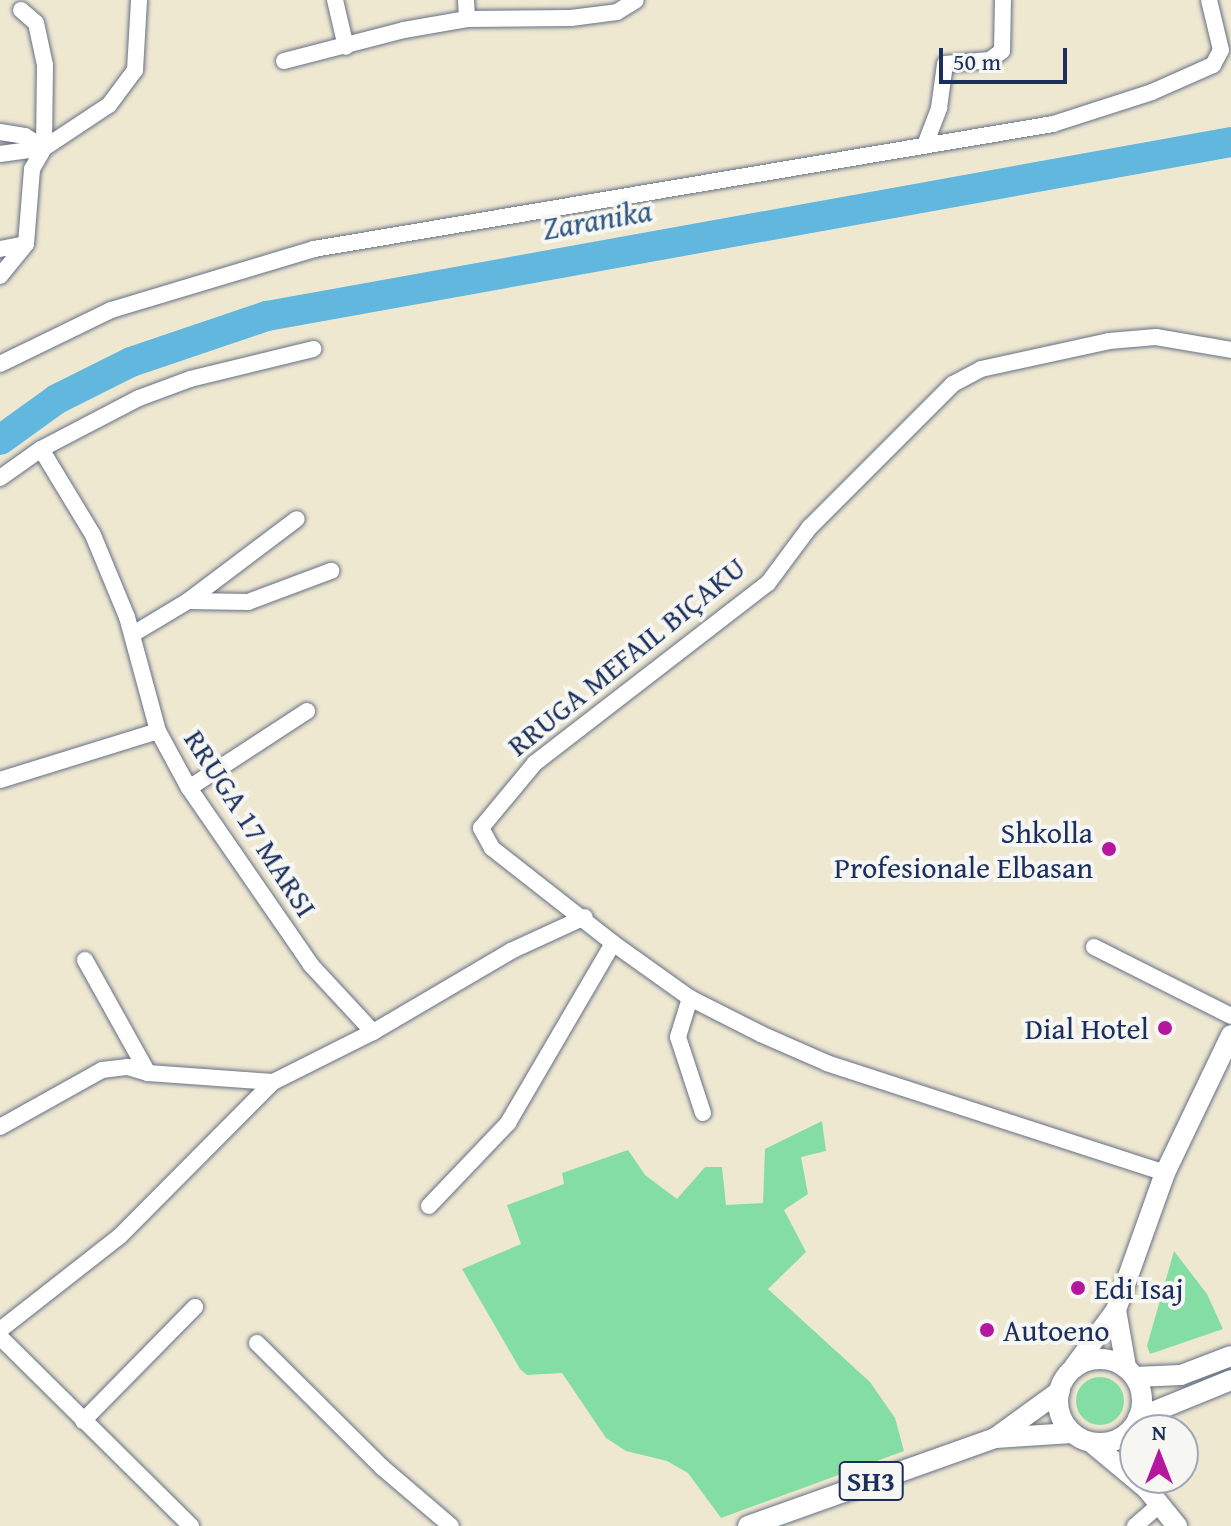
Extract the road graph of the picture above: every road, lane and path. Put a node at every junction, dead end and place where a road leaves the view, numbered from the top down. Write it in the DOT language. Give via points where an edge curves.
graph roads {
  1 [pos="139,0"];
  2 [pos="335,0"];
  3 [pos="466,0"];
  4 [pos="636,0"];
  5 [pos="1003,0"];
  6 [pos="1209,0"];
  7 [pos="21,10"];
  8 [pos="467,19"];
  9 [pos="346,47"];
  10 [pos="284,61"];
  11 [pos="0,132"];
  12 [pos="925,145"];
  13 [pos="44,148"];
  14 [pos="0,154"];
  15 [pos="26,244"];
  16 [pos="0,249"];
  17 [pos="0,276"];
  18 [pos="313,349"];
  19 [pos="1231,350"];
  20 [pos="0,364"];
  21 [pos="41,449"];
  22 [pos="0,478"];
  23 [pos="297,519"];
  24 [pos="331,571"];
  25 [pos="188,601"];
  26 [pos="133,634"];
  27 [pos="307,711"];
  28 [pos="158,731"];
  29 [pos="0,780"];
  30 [pos="189,788"];
  31 [pos="585,917"];
  32 [pos="613,943"];
  33 [pos="1094,947"];
  34 [pos="85,960"];
  35 [pos="690,998"];
  36 [pos="1231,1016"];
  37 [pos="373,1032"];
  38 [pos="1231,1035"];
  39 [pos="148,1073"];
  40 [pos="273,1082"];
  41 [pos="703,1113"];
  42 [pos="0,1127"];
  43 [pos="1165,1173"];
  44 [pos="429,1206"];
  45 [pos="195,1307"];
  46 [pos="1116,1310"];
  47 [pos="0,1330"];
  48 [pos="0,1337"];
  49 [pos="257,1343"];
  50 [pos="1231,1356"];
  51 [pos="1074,1367"];
  52 [pos="1131,1372"];
  53 [pos="1231,1380"];
  54 [pos="1060,1391"];
  55 [pos="1138,1414"];
  56 [pos="1161,1414"];
  57 [pos="83,1421"];
  58 [pos="1072,1433"];
  59 [pos="995,1438"];
  60 [pos="1119,1438"];
  61 [pos="1092,1443"];
  62 [pos="1119,1465"];
  63 [pos="1149,1494"];
  64 [pos="1152,1494"];
  65 [pos="191,1526"];
  66 [pos="451,1526"];
  67 [pos="748,1526"];
  68 [pos="1135,1526"];
  69 [pos="1177,1526"];
  1 -- 13 [label="street" via="135,70 73,134"];
  2 -- 9 [label="street"];
  3 -- 8 [label="street"];
  4 -- 8 [label="street" via="617,12 571,18"];
  5 -- 12 [label="street" via="1002,51 990,60 945,64 939,108"];
  6 -- 12 [label="street" via="1221,50 1213,65 1190,77 1053,124"];
  7 -- 13 [label="street" via="36,23 45,65"];
  8 -- 9 [label="street"];
  9 -- 10 [label="street"];
  11 -- 13 [label="street" via="25,136"];
  12 -- 20 [label="street" via="314,249 111,310"];
  13 -- 14 [label="street"];
  13 -- 15 [label="street" via="32,169"];
  15 -- 16 [label="street"];
  15 -- 17 [label="street"];
  18 -- 21 [label="street" via="190,379 106,413"];
  19 -- 31 [label="street, RRUGA MEFAIL BIÇAKU" via="1156,337 1109,341 981,369 932,401 809,528 768,583 535,763 482,822 482,834 492,848"];
  21 -- 22 [label="street"];
  21 -- 26 [label="street, RRUGA 17 MARSI" via="93,535"];
  23 -- 25 [label="street"];
  24 -- 25 [label="street" via="248,602"];
  25 -- 26 [label="street"];
  26 -- 28 [label="street, RRUGA 17 MARSI"];
  27 -- 30 [label="street"];
  28 -- 29 [label="street"];
  28 -- 30 [label="street, RRUGA 17 MARSI"];
  30 -- 37 [label="street, RRUGA 17 MARSI" via="311,965"];
  31 -- 32 [label="street, RRUGA MEFAIL BIÇAKU"];
  31 -- 37 [label="street" via="511,951"];
  32 -- 35 [label="street, RRUGA MEFAIL BIÇAKU"];
  32 -- 44 [label="street" via="508,1123"];
  33 -- 36 [label="street"];
  34 -- 39 [label="street"];
  35 -- 41 [label="street" via="678,1037"];
  35 -- 43 [label="street, RRUGA MEFAIL BIÇAKU" via="827,1063"];
  37 -- 40 [label="street"];
  38 -- 43 [label="main road"];
  39 -- 40 [label="street"];
  39 -- 42 [label="street" via="128,1067 102,1070"];
  40 -- 47 [label="street" via="120,1236"];
  43 -- 46 [label="main road"];
  45 -- 57 [label="street"];
  46 -- 51 [label="main road"];
  46 -- 52 [label="main road"];
  48 -- 57 [label="street"];
  49 -- 66 [label="street" via="383,1468"];
  50 -- 52 [label="main road" via="1181,1375"];
  51 -- 52 [label="main road" via="1104,1359"];
  51 -- 54 [label="main road, SH3"];
  52 -- 55 [label="main road" via="1142,1397"];
  53 -- 56 [label="main road"];
  54 -- 58 [label="main road" via="1060,1414"];
  54 -- 59 [label="main road, SH3"];
  57 -- 65 [label="street"];
  58 -- 59 [label="main road, SH3"];
  58 -- 61 [label="main road"];
  59 -- 67 [label="main road, SH3"];
  60 -- 61 [label="main road"];
  61 -- 62 [label="main road"];
  63 -- 68 [label="street"];
  64 -- 69 [label="main road"];
}
